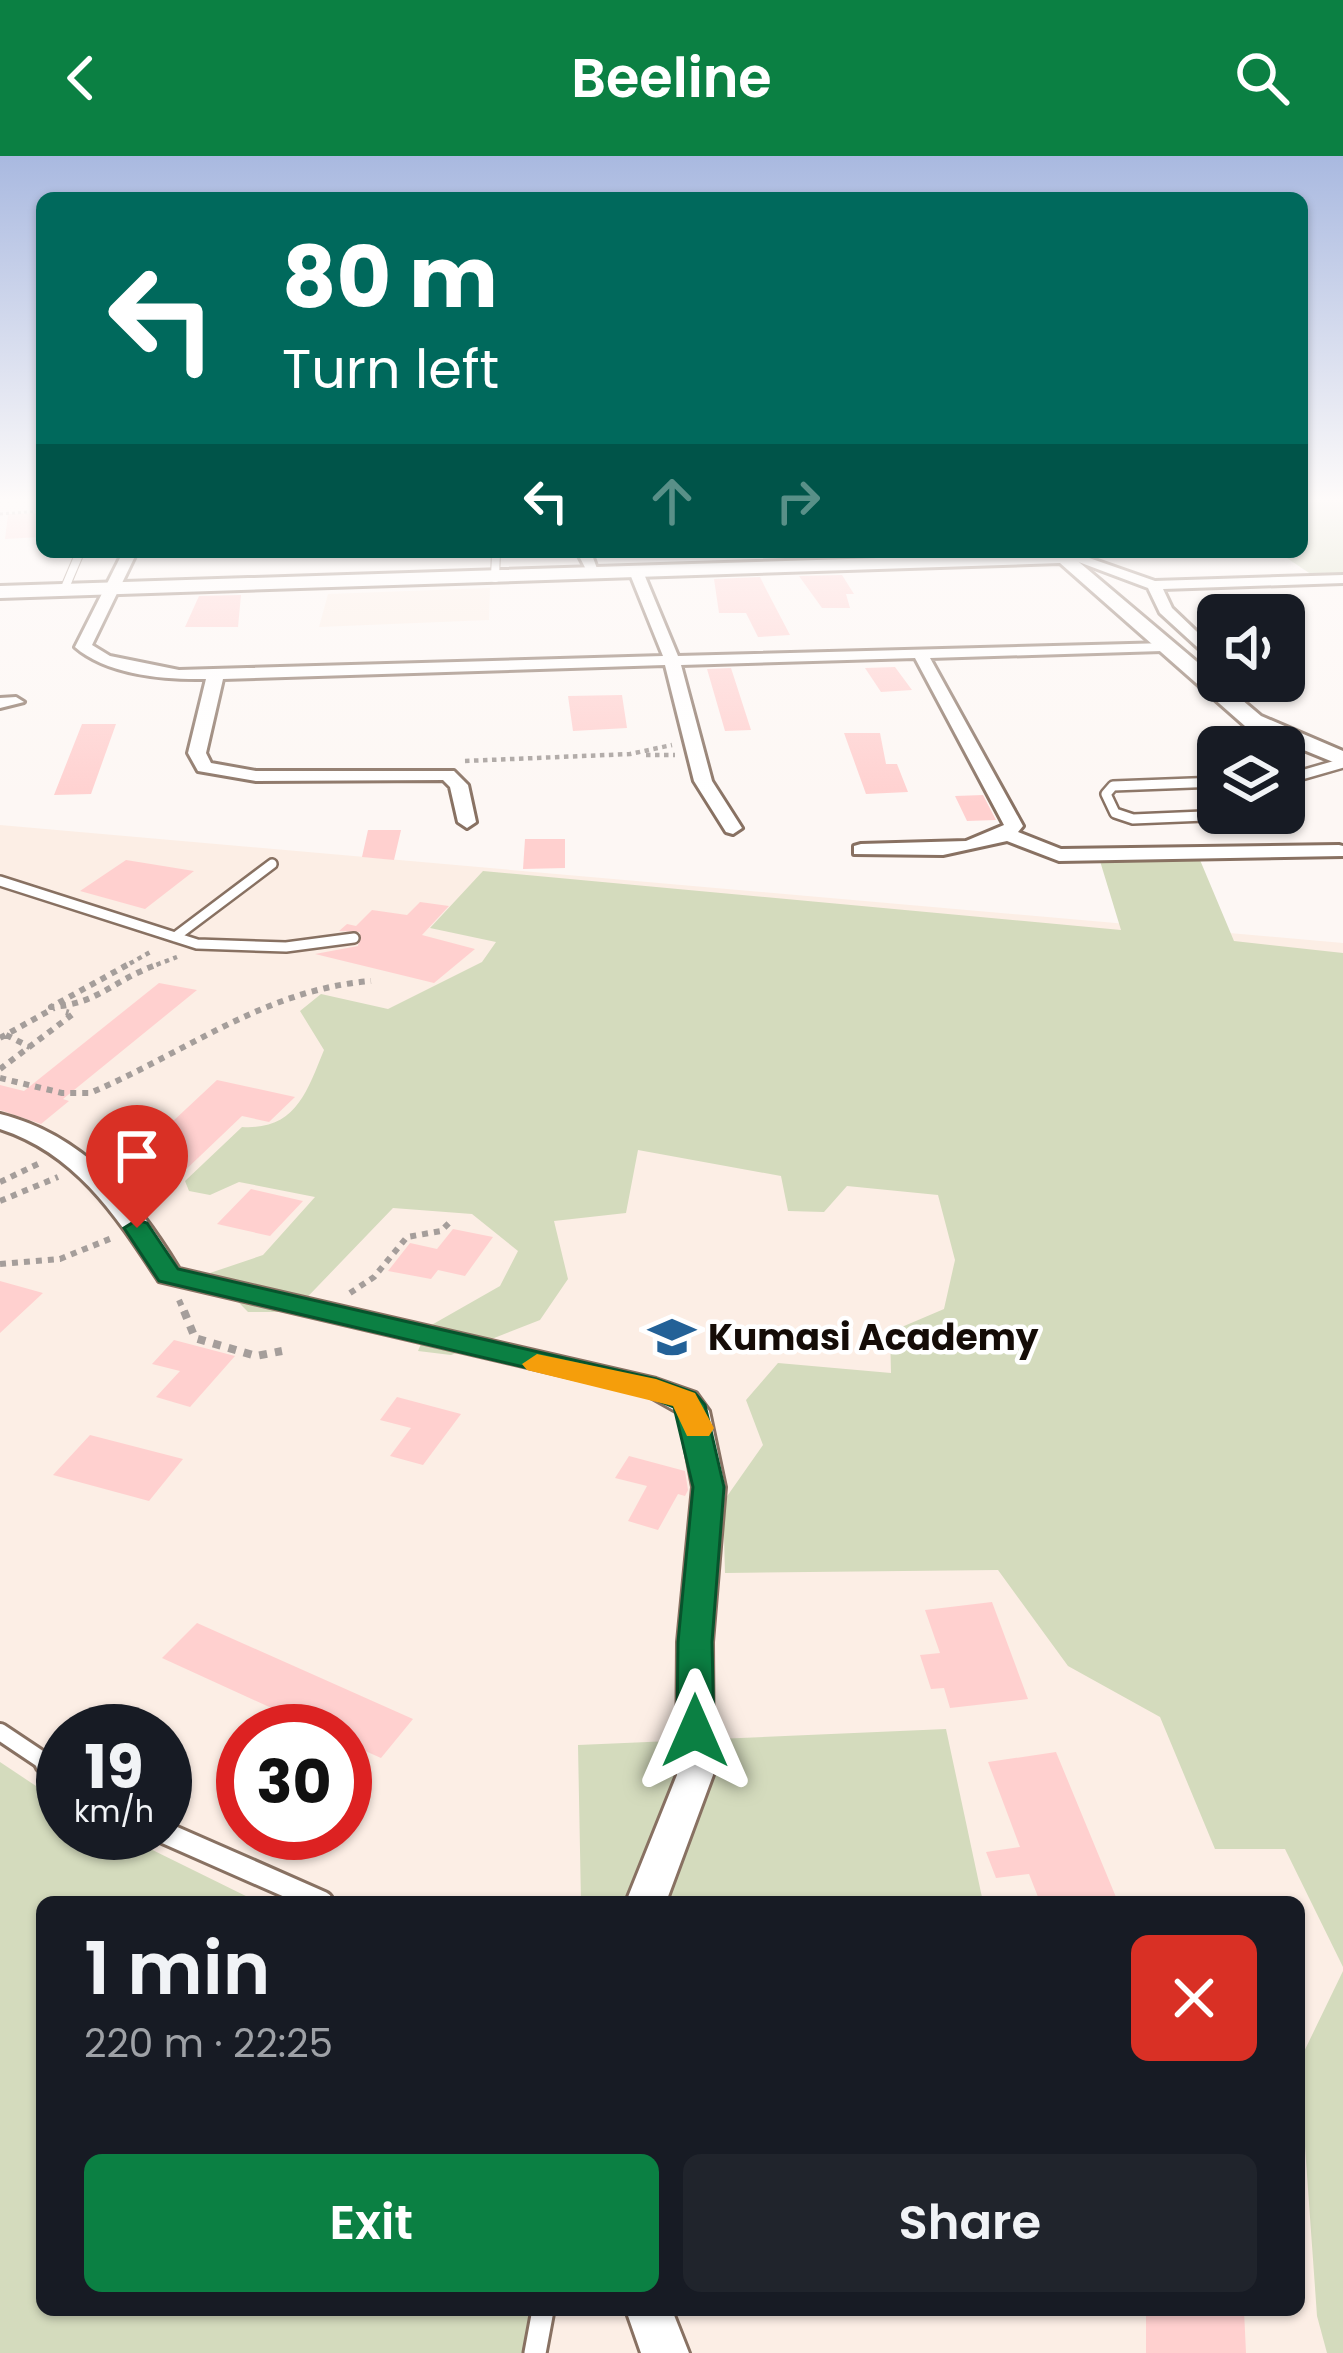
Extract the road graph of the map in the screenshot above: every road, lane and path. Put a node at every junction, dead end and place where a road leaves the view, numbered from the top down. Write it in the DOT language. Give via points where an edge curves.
graph roads {
  1 [pos="103,600"];
  2 [pos="648,600"];
  3 [pos="1111,600"];
  4 [pos="1160,600"];
  5 [pos="1197,641"];
  6 [pos="1162,646"];
  7 [pos="920,653"];
  8 [pos="672,660"];
  9 [pos="1197,668"];
  10 [pos="215,677"];
  11 [pos="1238,702"];
  12 [pos="695,746"];
  13 [pos="631,754"];
  14 [pos="1343,761"];
  15 [pos="421,772"];
  16 [pos="1305,773"];
  17 [pos="1197,783"];
  18 [pos="1197,816"];
  19 [pos="467,822"];
  20 [pos="733,828"];
  21 [pos="1008,835"];
  22 [pos="861,850"];
  23 [pos="1339,850"];
  24 [pos="272,864"];
  25 [pos="0,880"];
  26 [pos="175,937"];
  27 [pos="354,938"];
  28 [pos="184,954"];
  29 [pos="371,980"];
  30 [pos="52,1007"];
  31 [pos="3,1037"];
  32 [pos="30,1048"];
  33 [pos="0,1073"];
  34 [pos="0,1121"];
  35 [pos="76,1157"];
  36 [pos="0,1182"];
  37 [pos="0,1201"];
  38 [pos="450,1222"];
  39 [pos="137,1228"];
  40 [pos="0,1264"];
  41 [pos="169,1275"];
  42 [pos="314,1309"];
  43 [pos="282,1351"];
  44 [pos="0,1732"];
  45 [pos="36,1756"];
  46 [pos="192,1845"];
  47 [pos="308,1896"];
  48 [pos="648,1896"];
  49 [pos="542,2316"];
  50 [pos="651,2316"];
  51 [pos="535,2353"];
  52 [pos="665,2353"];
  1 -- 10 [label="street" via="84,639 88,653 151,672"];
  2 -- 8 [label="street"];
  3 -- 6 [label="street"];
  4 -- 5 [label="street"];
  6 -- 7 [label="street"];
  6 -- 9 [label="street"];
  7 -- 8 [label="street"];
  7 -- 21 [label="street" via="1014,826"];
  8 -- 10 [label="street"];
  8 -- 12 [label="street"];
  10 -- 15 [label="street" via="197,753 204,767 240,776"];
  11 -- 14 [label="street" via="1253,721"];
  12 -- 13 [label="path"];
  12 -- 13 [label="path"];
  12 -- 20 [label="street" via="704,781"];
  13 -- 15 [label="path" via="454,761"];
  14 -- 16 [label="lane"];
  15 -- 19 [label="street" via="459,785"];
  17 -- 18 [label="lane" via="1105,792 1115,813 1129,818"];
  21 -- 22 [label="street" via="959,847"];
  21 -- 23 [label="street" via="1059,855"];
  24 -- 26 [label="lane"];
  25 -- 26 [label="lane"];
  26 -- 27 [label="lane" via="258,948"];
  26 -- 30 [label="path"];
  28 -- 30 [label="path" via="112,982 86,1005"];
  29 -- 33 [label="path" via="334,980 263,1007 90,1093 62,1093"];
  30 -- 31 [label="path"];
  30 -- 32 [label="path" via="73,1014"];
  31 -- 32 [label="path"];
  32 -- 33 [label="path"];
  34 -- 35 [label="street" via="31,1128"];
  35 -- 36 [label="path"];
  35 -- 37 [label="path"];
  35 -- 39 [label="street"];
  38 -- 42 [label="path" via="406,1237 374,1277"];
  39 -- 40 [label="path" via="60,1259"];
  39 -- 41 [label="street"];
  41 -- 42 [label="street"];
  41 -- 43 [label="path" via="195,1338 256,1357"];
  42 -- 48 [label="street" via="656,1388 694,1412 709,1487 695,1642 695,1775"];
  44 -- 45 [label="lane"];
  46 -- 47 [label="lane"];
  49 -- 51 [label="lane"];
  50 -- 52 [label="street"];
}
